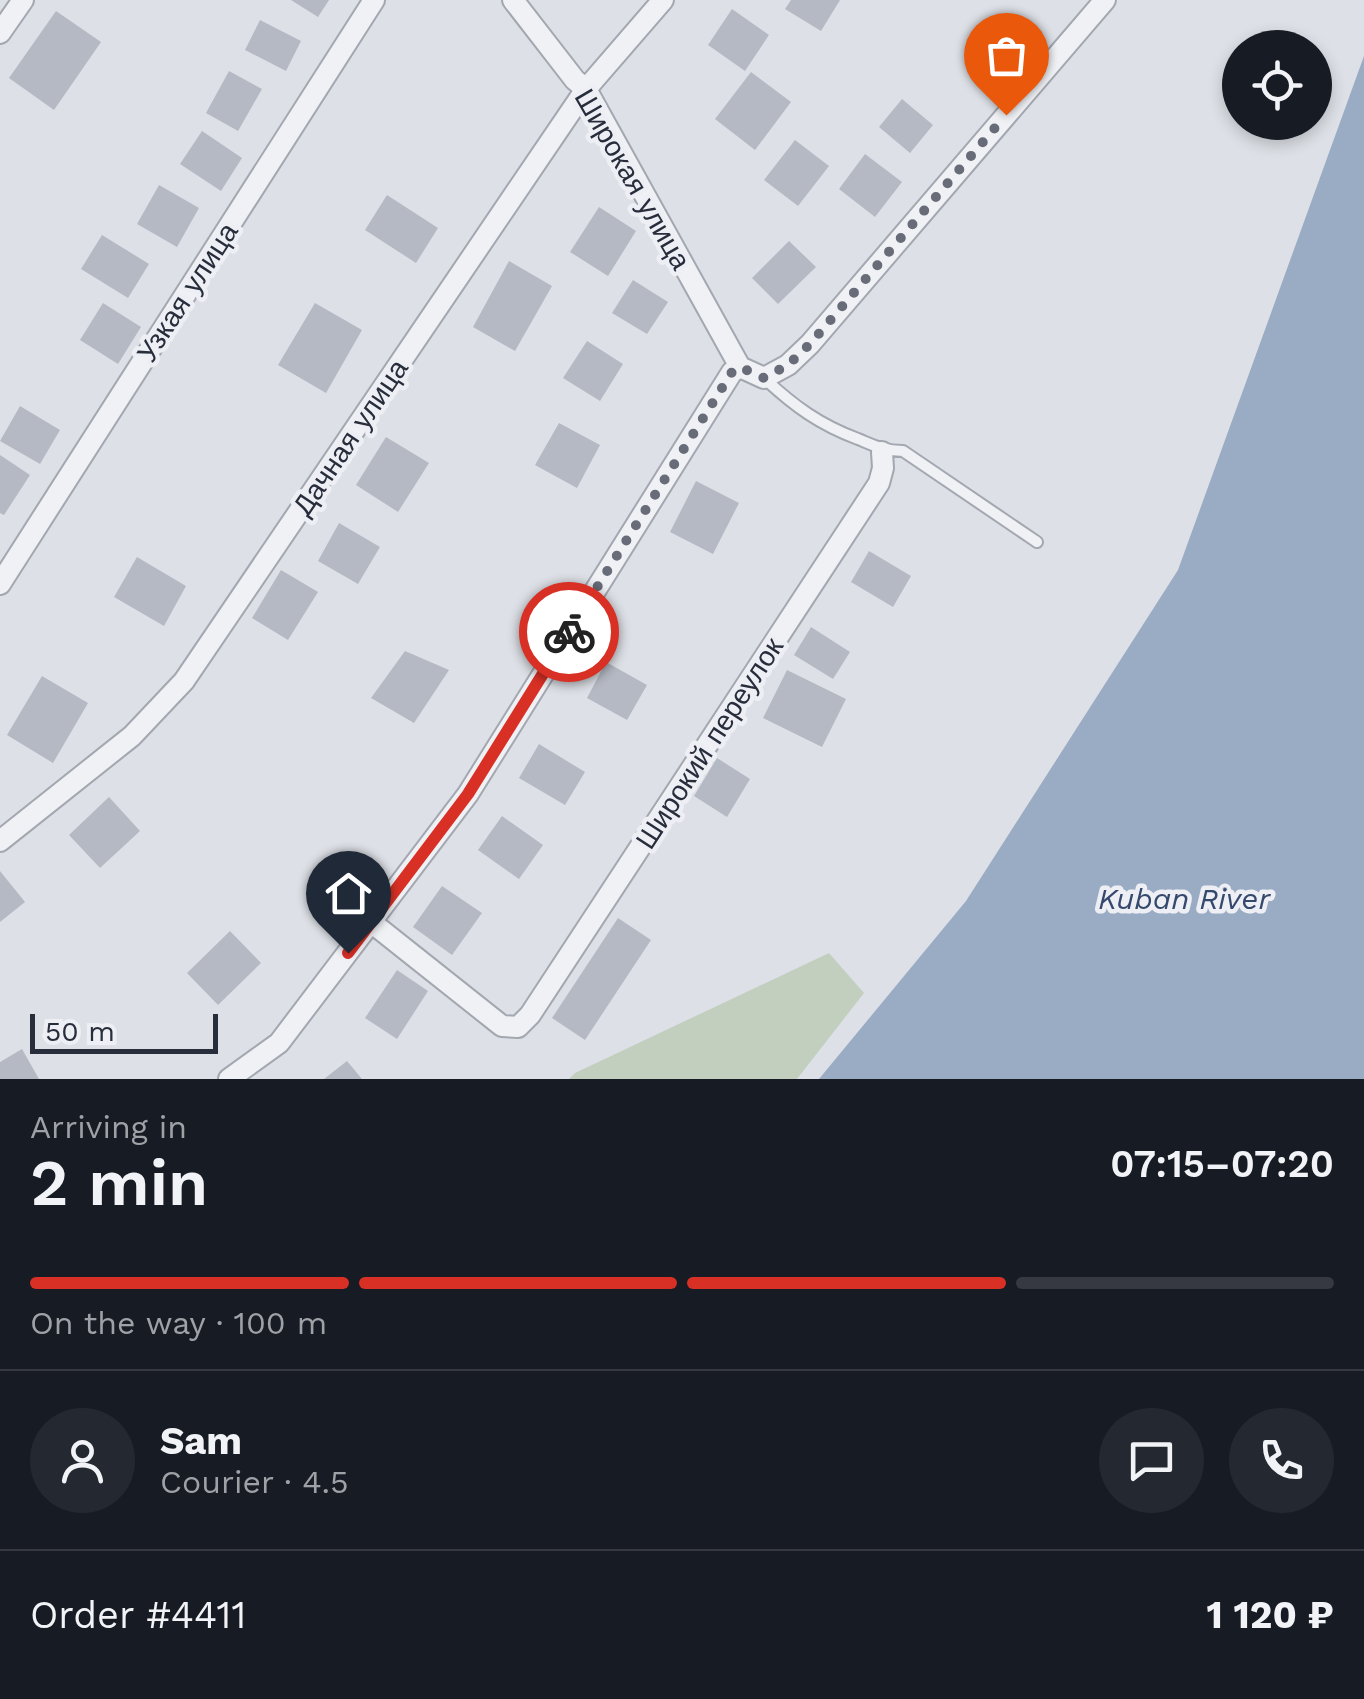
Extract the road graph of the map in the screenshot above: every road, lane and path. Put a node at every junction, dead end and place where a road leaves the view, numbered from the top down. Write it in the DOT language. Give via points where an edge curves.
graph roads {
  1 [pos="23,0"];
  2 [pos="374,0"];
  3 [pos="513,0"];
  4 [pos="663,0"];
  5 [pos="1105,0"];
  6 [pos="0,33"];
  7 [pos="586,88"];
  8 [pos="740,367"];
  9 [pos="764,378"];
  10 [pos="882,452"];
  11 [pos="1037,542"];
  12 [pos="0,584"];
  13 [pos="0,840"];
  14 [pos="370,922"];
  15 [pos="229,1079"];
  1 -- 6 [label="street"];
  2 -- 12 [label="street, Узкая улица"];
  3 -- 7 [label="street, Широкая улица"];
  4 -- 7 [label="street, Дачная улица"];
  5 -- 9 [label="street" via="810,344"];
  7 -- 8 [label="street, Широкая улица"];
  7 -- 13 [label="street, Дачная улица" via="184,681 132,736"];
  8 -- 9 [label="street"];
  8 -- 14 [label="street" via="468,794"];
  9 -- 10 [label="lane" via="797,409"];
  10 -- 11 [label="lane" via="903,451"];
  10 -- 14 [label="street, Широкий переулок" via="879,483 530,1015 518,1026 502,1026"];
  14 -- 15 [label="street" via="280,1043"];
}
